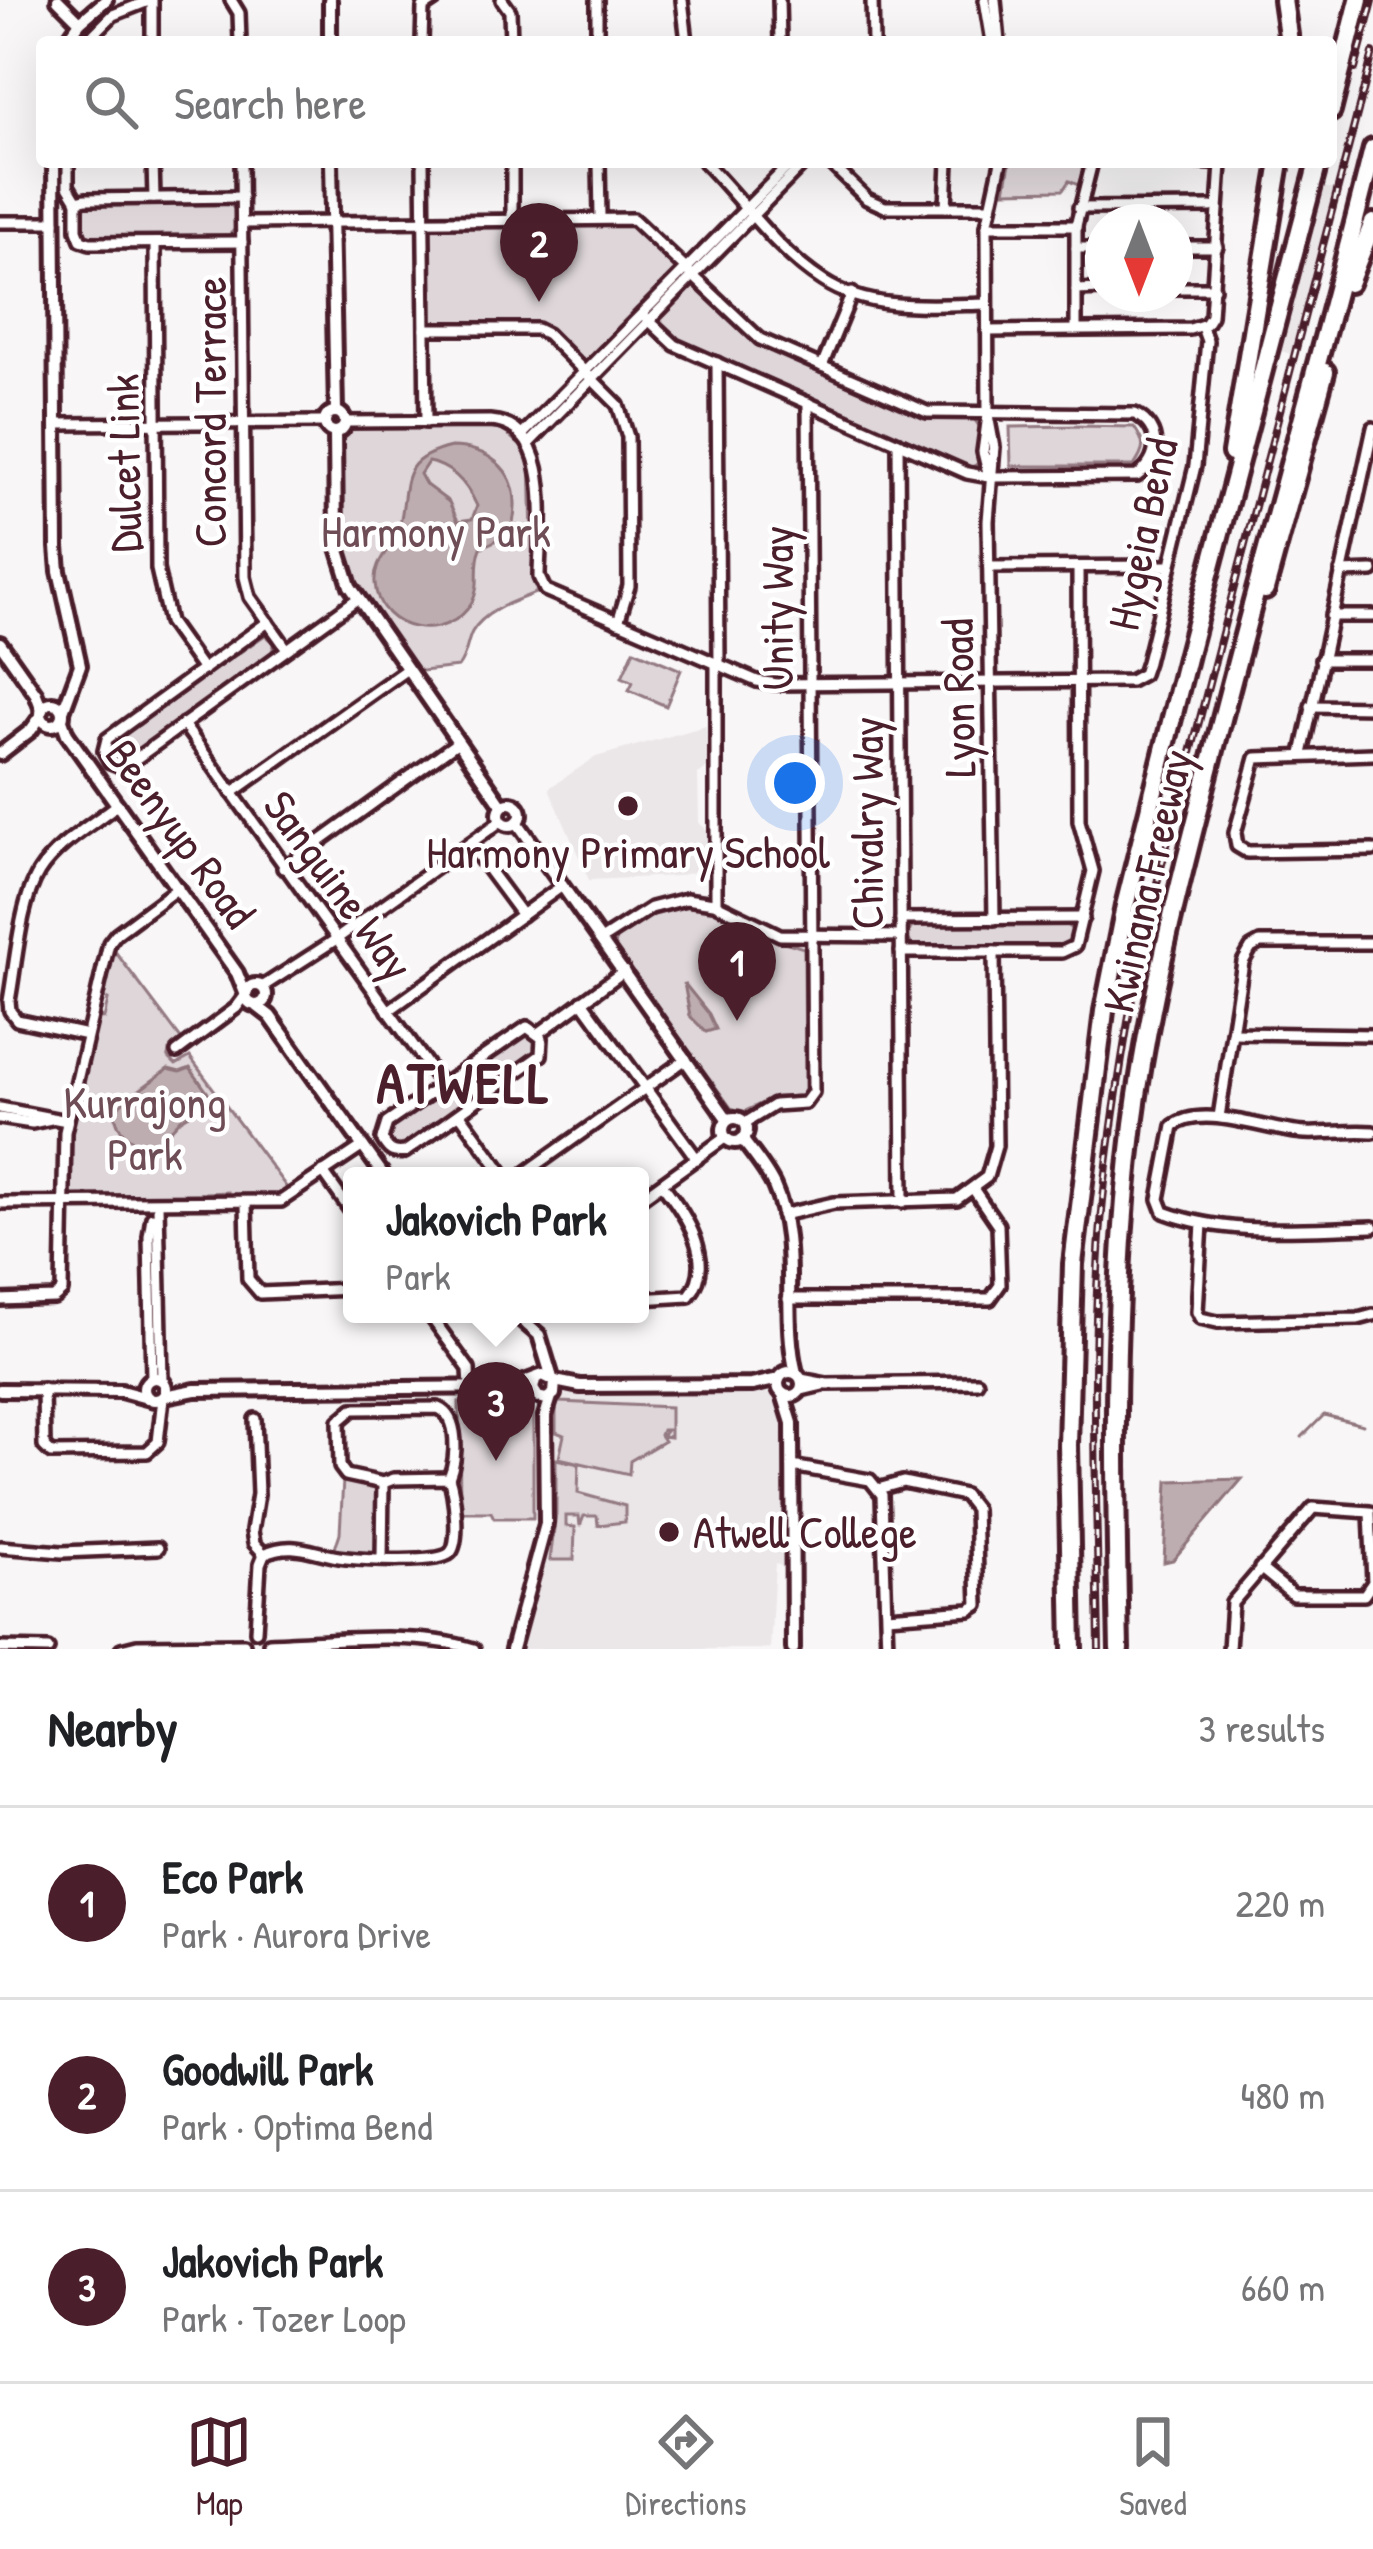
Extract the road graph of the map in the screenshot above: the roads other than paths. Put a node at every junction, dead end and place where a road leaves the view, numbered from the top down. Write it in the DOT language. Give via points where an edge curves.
graph roads {
  1 [pos="62,0"];
  2 [pos="106,0"];
  3 [pos="151,0"];
  4 [pos="232,0"];
  5 [pos="330,0"];
  6 [pos="435,0"];
  7 [pos="502,0"];
  8 [pos="597,0"];
  9 [pos="779,0"];
  10 [pos="872,0"];
  11 [pos="985,0"];
  12 [pos="994,0"];
  13 [pos="1283,0"];
  14 [pos="1295,0"];
  15 [pos="1360,0"];
  16 [pos="686,3"];
  17 [pos="84,19"];
  18 [pos="71,36"];
  19 [pos="92,36"];
  20 [pos="152,36"];
  21 [pos="240,36"];
  22 [pos="330,36"];
  23 [pos="422,36"];
  24 [pos="511,36"];
  25 [pos="597,36"];
  26 [pos="687,36"];
  27 [pos="779,36"];
  28 [pos="873,36"];
  29 [pos="994,36"];
  30 [pos="995,36"];
  31 [pos="1288,36"];
  32 [pos="1290,36"];
  33 [pos="1337,88"];
  34 [pos="1373,149"];
  35 [pos="54,168"];
  36 [pos="68,168"];
  37 [pos="153,168"];
  38 [pos="242,168"];
  39 [pos="331,168"];
  40 [pos="423,168"];
  41 [pos="512,168"];
  42 [pos="599,168"];
  43 [pos="710,168"];
  44 [pos="787,168"];
  45 [pos="798,168"];
  46 [pos="836,168"];
  47 [pos="948,168"];
  48 [pos="999,168"];
  49 [pos="1090,168"];
  50 [pos="1217,168"];
  51 [pos="1279,168"];
  52 [pos="1316,168"];
  53 [pos="242,197"];
  54 [pos="154,198"];
  55 [pos="77,202"];
  56 [pos="946,207"];
  57 [pos="991,207"];
  58 [pos="1211,207"];
  59 [pos="1079,208"];
  60 [pos="751,211"];
  61 [pos="512,218"];
  62 [pos="600,218"];
  63 [pos="424,220"];
  64 [pos="331,221"];
  65 [pos="0,222"];
  66 [pos="56,222"];
  67 [pos="242,223"];
  68 [pos="1373,223"];
  69 [pos="987,226"];
  70 [pos="1076,226"];
  71 [pos="242,242"];
  72 [pos="155,243"];
  73 [pos="1217,247"];
  74 [pos="1076,248"];
  75 [pos="1085,248"];
  76 [pos="1193,248"];
  77 [pos="690,271"];
  78 [pos="1193,288"];
  79 [pos="1214,288"];
  80 [pos="1076,290"];
  81 [pos="1085,290"];
  82 [pos="852,293"];
  83 [pos="988,304"];
  84 [pos="645,318"];
  85 [pos="1202,327"];
  86 [pos="425,329"];
  87 [pos="1076,329"];
  88 [pos="988,332"];
  89 [pos="717,363"];
  90 [pos="821,366"];
  91 [pos="588,375"];
  92 [pos="808,403"];
  93 [pos="336,412"];
  94 [pos="988,416"];
  95 [pos="156,422"];
  96 [pos="324,422"];
  97 [pos="345,422"];
  98 [pos="426,422"];
  99 [pos="244,423"];
  100 [pos="58,424"];
  101 [pos="1373,428"];
  102 [pos="335,432"];
  103 [pos="525,440"];
  104 [pos="898,442"];
  105 [pos="1368,471"];
  106 [pos="989,477"];
  107 [pos="1225,508"];
  108 [pos="1170,566"];
  109 [pos="989,567"];
  110 [pos="1078,567"];
  111 [pos="1373,571"];
  112 [pos="1341,572"];
  113 [pos="357,599"];
  114 [pos="1331,616"];
  115 [pos="1373,616"];
  116 [pos="268,622"];
  117 [pos="618,622"];
  118 [pos="0,643"];
  119 [pos="287,649"];
  120 [pos="1321,660"];
  121 [pos="1373,660"];
  122 [pos="718,664"];
  123 [pos="407,669"];
  124 [pos="203,670"];
  125 [pos="1078,682"];
  126 [pos="899,683"];
  127 [pos="991,683"];
  128 [pos="811,684"];
  129 [pos="1226,703"];
  130 [pos="1311,706"];
  131 [pos="1373,707"];
  132 [pos="51,714"];
  133 [pos="183,724"];
  134 [pos="458,742"];
  135 [pos="0,754"];
  136 [pos="1302,754"];
  137 [pos="1373,754"];
  138 [pos="232,793"];
  139 [pos="118,805"];
  140 [pos="502,805"];
  141 [pos="501,821"];
  142 [pos="517,822"];
  143 [pos="470,844"];
  144 [pos="1373,850"];
  145 [pos="284,868"];
  146 [pos="562,886"];
  147 [pos="178,888"];
  148 [pos="716,903"];
  149 [pos="522,915"];
  150 [pos="1083,918"];
  151 [pos="901,919"];
  152 [pos="994,919"];
  153 [pos="901,936"];
  154 [pos="812,937"];
  155 [pos="335,940"];
  156 [pos="601,940"];
  157 [pos="1373,943"];
  158 [pos="901,952"];
  159 [pos="994,952"];
  160 [pos="624,971"];
  161 [pos="256,996"];
  162 [pos="582,1001"];
  163 [pos="388,1011"];
  164 [pos="538,1034"];
  165 [pos="1232,1034"];
  166 [pos="87,1035"];
  167 [pos="1373,1035"];
  168 [pos="177,1052"];
  169 [pos="686,1058"];
  170 [pos="441,1084"];
  171 [pos="645,1088"];
  172 [pos="0,1108"];
  173 [pos="460,1114"];
  174 [pos="1219,1117"];
  175 [pos="0,1118"];
  176 [pos="51,1119"];
  177 [pos="728,1120"];
  178 [pos="67,1121"];
  179 [pos="745,1123"];
  180 [pos="1373,1132"];
  181 [pos="726,1137"];
  182 [pos="742,1139"];
  183 [pos="363,1146"];
  184 [pos="697,1159"];
  185 [pos="378,1167"];
  186 [pos="499,1167"];
  187 [pos="534,1167"];
  188 [pos="323,1172"];
  189 [pos="662,1184"];
  190 [pos="974,1190"];
  191 [pos="649,1193"];
  192 [pos="343,1200"];
  193 [pos="903,1202"];
  194 [pos="0,1203"];
  195 [pos="64,1203"];
  196 [pos="246,1204"];
  197 [pos="154,1205"];
  198 [pos="782,1215"];
  199 [pos="1202,1223"];
  200 [pos="1373,1227"];
  201 [pos="343,1289"];
  202 [pos="649,1298"];
  203 [pos="788,1299"];
  204 [pos="0,1300"];
  205 [pos="1373,1316"];
  206 [pos="436,1323"];
  207 [pos="524,1323"];
  208 [pos="156,1381"];
  209 [pos="977,1382"];
  210 [pos="790,1384"];
  211 [pos="545,1387"];
  212 [pos="470,1388"];
  213 [pos="43,1389"];
  214 [pos="0,1390"];
  215 [pos="188,1390"];
  216 [pos="121,1391"];
  217 [pos="156,1398"];
  218 [pos="254,1419"];
  219 [pos="792,1466"];
  220 [pos="449,1478"];
  221 [pos="383,1483"];
  222 [pos="878,1489"];
  223 [pos="0,1547"];
  224 [pos="158,1548"];
  225 [pos="264,1554"];
  226 [pos="382,1559"];
  227 [pos="1260,1568"];
  228 [pos="1371,1595"];
  229 [pos="887,1616"];
  230 [pos="256,1631"];
  231 [pos="268,1646"];
  232 [pos="245,1647"];
  233 [pos="0,1648"];
  234 [pos="48,1649"];
  235 [pos="122,1649"];
  236 [pos="474,1649"];
  237 [pos="512,1649"];
  238 [pos="793,1649"];
  239 [pos="887,1649"];
  240 [pos="1072,1649"];
  241 [pos="1119,1649"];
  242 [pos="1228,1649"];
  1 -- 17 [label="street"];
  2 -- 17 [label="street"];
  3 -- 19 [label="street" via="113,15"];
  3 -- 20 [label="street"];
  4 -- 21 [label="street"];
  5 -- 22 [label="street"];
  6 -- 23 [label="street" via="423,8"];
  7 -- 24 [label="street"];
  8 -- 25 [label="street"];
  9 -- 27 [label="street"];
  10 -- 28 [label="street"];
  11 -- 29 [label="street"];
  12 -- 30 [label="street"];
  13 -- 31 [label="highway"];
  14 -- 32 [label="highway"];
  15 -- 33 [label="highway"];
  16 -- 26 [label="street"];
  17 -- 18 [label="street"];
  34 -- 129 [label="highway, Kwinana Freeway"];
  35 -- 66 [label="street"];
  36 -- 55 [label="street"];
  37 -- 54 [label="street"];
  38 -- 53 [label="street, Concord Terrace"];
  39 -- 64 [label="street"];
  40 -- 63 [label="street"];
  41 -- 61 [label="street"];
  42 -- 62 [label="street"];
  43 -- 60 [label="street"];
  44 -- 60 [label="street"];
  45 -- 60 [label="street"];
  46 -- 56 [label="street" via="875,204"];
  47 -- 56 [label="street"];
  48 -- 57 [label="street, Lyon Road"];
  49 -- 59 [label="street"];
  50 -- 73 [label="street, Hygeia Bend"];
  51 -- 107 [label="highway"];
  52 -- 107 [label="highway, Kwinana Freeway"];
  53 -- 54 [label="street"];
  53 -- 67 [label="street, Concord Terrace"];
  54 -- 55 [label="street"];
  55 -- 72 [label="street" via="81,240"];
  56 -- 57 [label="street"];
  57 -- 69 [label="street, Lyon Road"];
  58 -- 59 [label="street"];
  59 -- 70 [label="street"];
  60 -- 77 [label="street"];
  60 -- 82 [label="street" via="820,280"];
  61 -- 62 [label="street"];
  61 -- 63 [label="street"];
  62 -- 77 [label="street" via="641,223"];
  63 -- 64 [label="street"];
  63 -- 86 [label="street"];
  64 -- 67 [label="street"];
  64 -- 93 [label="street"];
  65 -- 66 [label="street"];
  66 -- 100 [label="street"];
  67 -- 71 [label="street, Concord Terrace"];
  68 -- 129 [label="highway"];
  69 -- 70 [label="street"];
  69 -- 83 [label="street, Lyon Road"];
  70 -- 74 [label="street"];
  71 -- 72 [label="street"];
  71 -- 99 [label="street, Concord Terrace"];
  72 -- 95 [label="street, Dulcet Link"];
  73 -- 76 [label="street"];
  73 -- 79 [label="street, Hygeia Bend"];
  74 -- 75 [label="street"];
  74 -- 80 [label="street"];
  77 -- 84 [label="street"];
  77 -- 90 [label="street" via="754,334"];
  78 -- 79 [label="street"];
  79 -- 85 [label="street, Hygeia Bend"];
  80 -- 81 [label="street"];
  80 -- 87 [label="street"];
  82 -- 83 [label="street" via="902,304"];
  82 -- 90 [label="street"];
  83 -- 88 [label="street, Lyon Road"];
  84 -- 89 [label="street" via="675,345"];
  84 -- 91 [label="street"];
  85 -- 87 [label="street"];
  85 -- 108 [label="street, Hygeia Bend" via="1197,452"];
  86 -- 91 [label="street" via="537,329"];
  86 -- 98 [label="street"];
  87 -- 88 [label="street"];
  88 -- 94 [label="street, Lyon Road"];
  89 -- 92 [label="street"];
  89 -- 122 [label="street"];
  90 -- 94 [label="street" via="927,412"];
  91 -- 103 [label="street"];
  91 -- 117 [label="street" via="623,414 628,437 629,586"];
  92 -- 104 [label="street"];
  92 -- 128 [label="street, Unity Way"];
  93 -- 96 [label="street"];
  93 -- 97 [label="street"];
  94 -- 106 [label="street, Lyon Road"];
  94 -- 106 [label="street" via="1135,414 1156,448 1137,476"];
  95 -- 99 [label="street"];
  95 -- 100 [label="street"];
  95 -- 124 [label="street, Dulcet Link" via="159,585 169,622"];
  96 -- 99 [label="street"];
  96 -- 102 [label="street"];
  97 -- 98 [label="street"];
  97 -- 102 [label="street"];
  98 -- 103 [label="street" via="499,421"];
  99 -- 116 [label="street, Concord Terrace" via="245,577"];
  100 -- 132 [label="street" via="58,571 80,665"];
  101 -- 105 [label="street"];
  102 -- 113 [label="street" via="338,554"];
  103 -- 117 [label="street, Hygeia Bend" via="539,466 542,584"];
  104 -- 106 [label="street"];
  104 -- 126 [label="street, Chivalry Way"];
  105 -- 112 [label="street"];
  106 -- 109 [label="street, Lyon Road"];
  107 -- 240 [label="highway, Kwinana Freeway" via="1125,906 1087,1128 1069,1353"];
  108 -- 110 [label="street"];
  108 -- 125 [label="street, Hygeia Bend" via="1143,674"];
  109 -- 110 [label="street"];
  109 -- 127 [label="street, Lyon Road"];
  110 -- 125 [label="street"];
  111 -- 112 [label="street"];
  112 -- 114 [label="street"];
  113 -- 119 [label="street"];
  113 -- 123 [label="street"];
  114 -- 115 [label="street"];
  114 -- 120 [label="street"];
  116 -- 119 [label="street, Concord Terrace"];
  116 -- 124 [label="street"];
  117 -- 122 [label="street, Hygeia Bend"];
  118 -- 132 [label="street, Beenyup Road"];
  119 -- 133 [label="street"];
  120 -- 121 [label="street"];
  120 -- 130 [label="street"];
  122 -- 128 [label="street, Hygeia Bend" via="766,683"];
  122 -- 148 [label="street"];
  123 -- 134 [label="street"];
  123 -- 138 [label="street"];
  124 -- 133 [label="street" via="107,739 105,756 124,765"];
  125 -- 127 [label="street, Hygeia Bend"];
  125 -- 150 [label="street" via="1079,821 1093,871"];
  126 -- 127 [label="street, Hygeia Bend"];
  126 -- 128 [label="street, Hygeia Bend"];
  126 -- 151 [label="street, Chivalry Way"];
  127 -- 152 [label="street, Lyon Road"];
  128 -- 154 [label="street, Unity Way"];
  129 -- 241 [label="highway, Kwinana Freeway" via="1170,926 1133,1126 1115,1456"];
  130 -- 131 [label="street"];
  130 -- 136 [label="street"];
  132 -- 135 [label="street"];
  132 -- 139 [label="street, Beenyup Road"];
  133 -- 138 [label="street, Sanguine Way"];
  134 -- 140 [label="street"];
  134 -- 145 [label="street"];
  136 -- 137 [label="street"];
  136 -- 144 [label="street" via="1256,758 1237,846"];
  138 -- 145 [label="street, Sanguine Way"];
  139 -- 147 [label="street, Beenyup Road"];
  139 -- 166 [label="street" via="38,874 9,1000 17,1020"];
  140 -- 141 [label="street"];
  140 -- 142 [label="street" via="519,807"];
  141 -- 142 [label="street"];
  141 -- 143 [label="street"];
  142 -- 146 [label="street"];
  143 -- 149 [label="street"];
  143 -- 155 [label="street"];
  145 -- 155 [label="street, Sanguine Way"];
  146 -- 149 [label="street"];
  146 -- 156 [label="street"];
  147 -- 161 [label="street, Beenyup Road"];
  147 -- 166 [label="street" via="111,940"];
  148 -- 154 [label="street" via="780,935"];
  148 -- 156 [label="street" via="686,899 650,908"];
  149 -- 163 [label="street"];
  150 -- 152 [label="street"];
  150 -- 159 [label="street" via="1069,950"];
  151 -- 152 [label="street"];
  151 -- 153 [label="street, Chivalry Way"];
  153 -- 154 [label="street"];
  153 -- 158 [label="street, Chivalry Way"];
  154 -- 179 [label="street, Unity Way" via="812,1095"];
  155 -- 161 [label="street"];
  155 -- 163 [label="street, Sanguine Way"];
  156 -- 160 [label="street"];
  157 -- 165 [label="street" via="1251,947"];
  158 -- 159 [label="street"];
  158 -- 193 [label="street, Chivalry Way"];
  159 -- 190 [label="street" via="994,1160"];
  160 -- 162 [label="street"];
  160 -- 169 [label="street"];
  161 -- 168 [label="street"];
  161 -- 183 [label="street, Beenyup Road"];
  162 -- 164 [label="street"];
  162 -- 171 [label="street"];
  163 -- 170 [label="street, Sanguine Way"];
  164 -- 170 [label="street" via="518,1029"];
  164 -- 173 [label="street" via="541,1055"];
  165 -- 167 [label="street"];
  165 -- 174 [label="street"];
  166 -- 178 [label="street"];
  169 -- 171 [label="street"];
  169 -- 177 [label="street"];
  170 -- 173 [label="street" via="387,1123 387,1149 405,1152"];
  171 -- 184 [label="street"];
  171 -- 187 [label="street"];
  172 -- 176 [label="street"];
  173 -- 186 [label="street"];
  174 -- 180 [label="street" via="1269,1130"];
  174 -- 199 [label="street" via="1185,1117 1173,1126 1159,1199 1164,1212"];
  175 -- 176 [label="street"];
  176 -- 178 [label="street"];
  177 -- 179 [label="street"];
  177 -- 181 [label="street"];
  178 -- 195 [label="street"];
  179 -- 182 [label="street"];
  181 -- 182 [label="street"];
  181 -- 184 [label="street"];
  182 -- 198 [label="street" via="769,1177"];
  183 -- 185 [label="street, Beenyup Road"];
  183 -- 188 [label="street"];
  184 -- 189 [label="street"];
  188 -- 192 [label="street"];
  188 -- 196 [label="street" via="281,1201"];
  189 -- 191 [label="street"];
  189 -- 202 [label="street" via="694,1228 699,1281 689,1296"];
  190 -- 193 [label="street" via="957,1199"];
  190 -- 203 [label="street" via="998,1226 1000,1285 990,1299"];
  193 -- 198 [label="street" via="834,1203"];
  194 -- 195 [label="street"];
  195 -- 197 [label="street"];
  195 -- 204 [label="street" via="62,1291"];
  196 -- 197 [label="street"];
  196 -- 201 [label="street" via="248,1279 260,1293"];
  197 -- 208 [label="street"];
  198 -- 203 [label="street"];
  199 -- 200 [label="street"];
  199 -- 205 [label="street" via="1200,1318"];
  203 -- 210 [label="street"];
  206 -- 212 [label="street" via="470,1369"];
  207 -- 211 [label="street" via="538,1335"];
  208 -- 215 [label="street"];
  208 -- 216 [label="street"];
  208 -- 217 [label="street"];
  208 -- 217 [label="street"];
  209 -- 210 [label="street"];
  210 -- 211 [label="street"];
  210 -- 219 [label="street"];
  211 -- 212 [label="street"];
  211 -- 237 [label="street" via="546,1524"];
  212 -- 215 [label="street"];
  213 -- 214 [label="street"];
  213 -- 216 [label="street"];
  213 -- 217 [label="street" via="44,1446 51,1453 147,1452 158,1442"];
  215 -- 217 [label="street"];
  216 -- 217 [label="street"];
  218 -- 225 [label="street" via="252,1531"];
  219 -- 222 [label="street" via="863,1478"];
  219 -- 238 [label="street"];
  220 -- 221 [label="street"];
  220 -- 221 [label="street" via="448,1412 353,1409 339,1421 340,1467"];
  220 -- 226 [label="street" via="455,1546 448,1555"];
  221 -- 226 [label="street"];
  222 -- 229 [label="street"];
  222 -- 229 [label="street" via="903,1482 964,1495 974,1504 976,1531 977,1607"];
  223 -- 224 [label="street"];
  225 -- 226 [label="street" via="298,1546"];
  225 -- 230 [label="street"];
  227 -- 228 [label="street" via="1292,1595"];
  227 -- 228 [label="street" via="1313,1508 1365,1508 1373,1518"];
  227 -- 242 [label="street" via="1232,1603"];
  229 -- 239 [label="street"];
  230 -- 231 [label="street"];
  230 -- 232 [label="street"];
  231 -- 236 [label="street" via="369,1639"];
  232 -- 235 [label="street"];
  233 -- 234 [label="street"];
}
